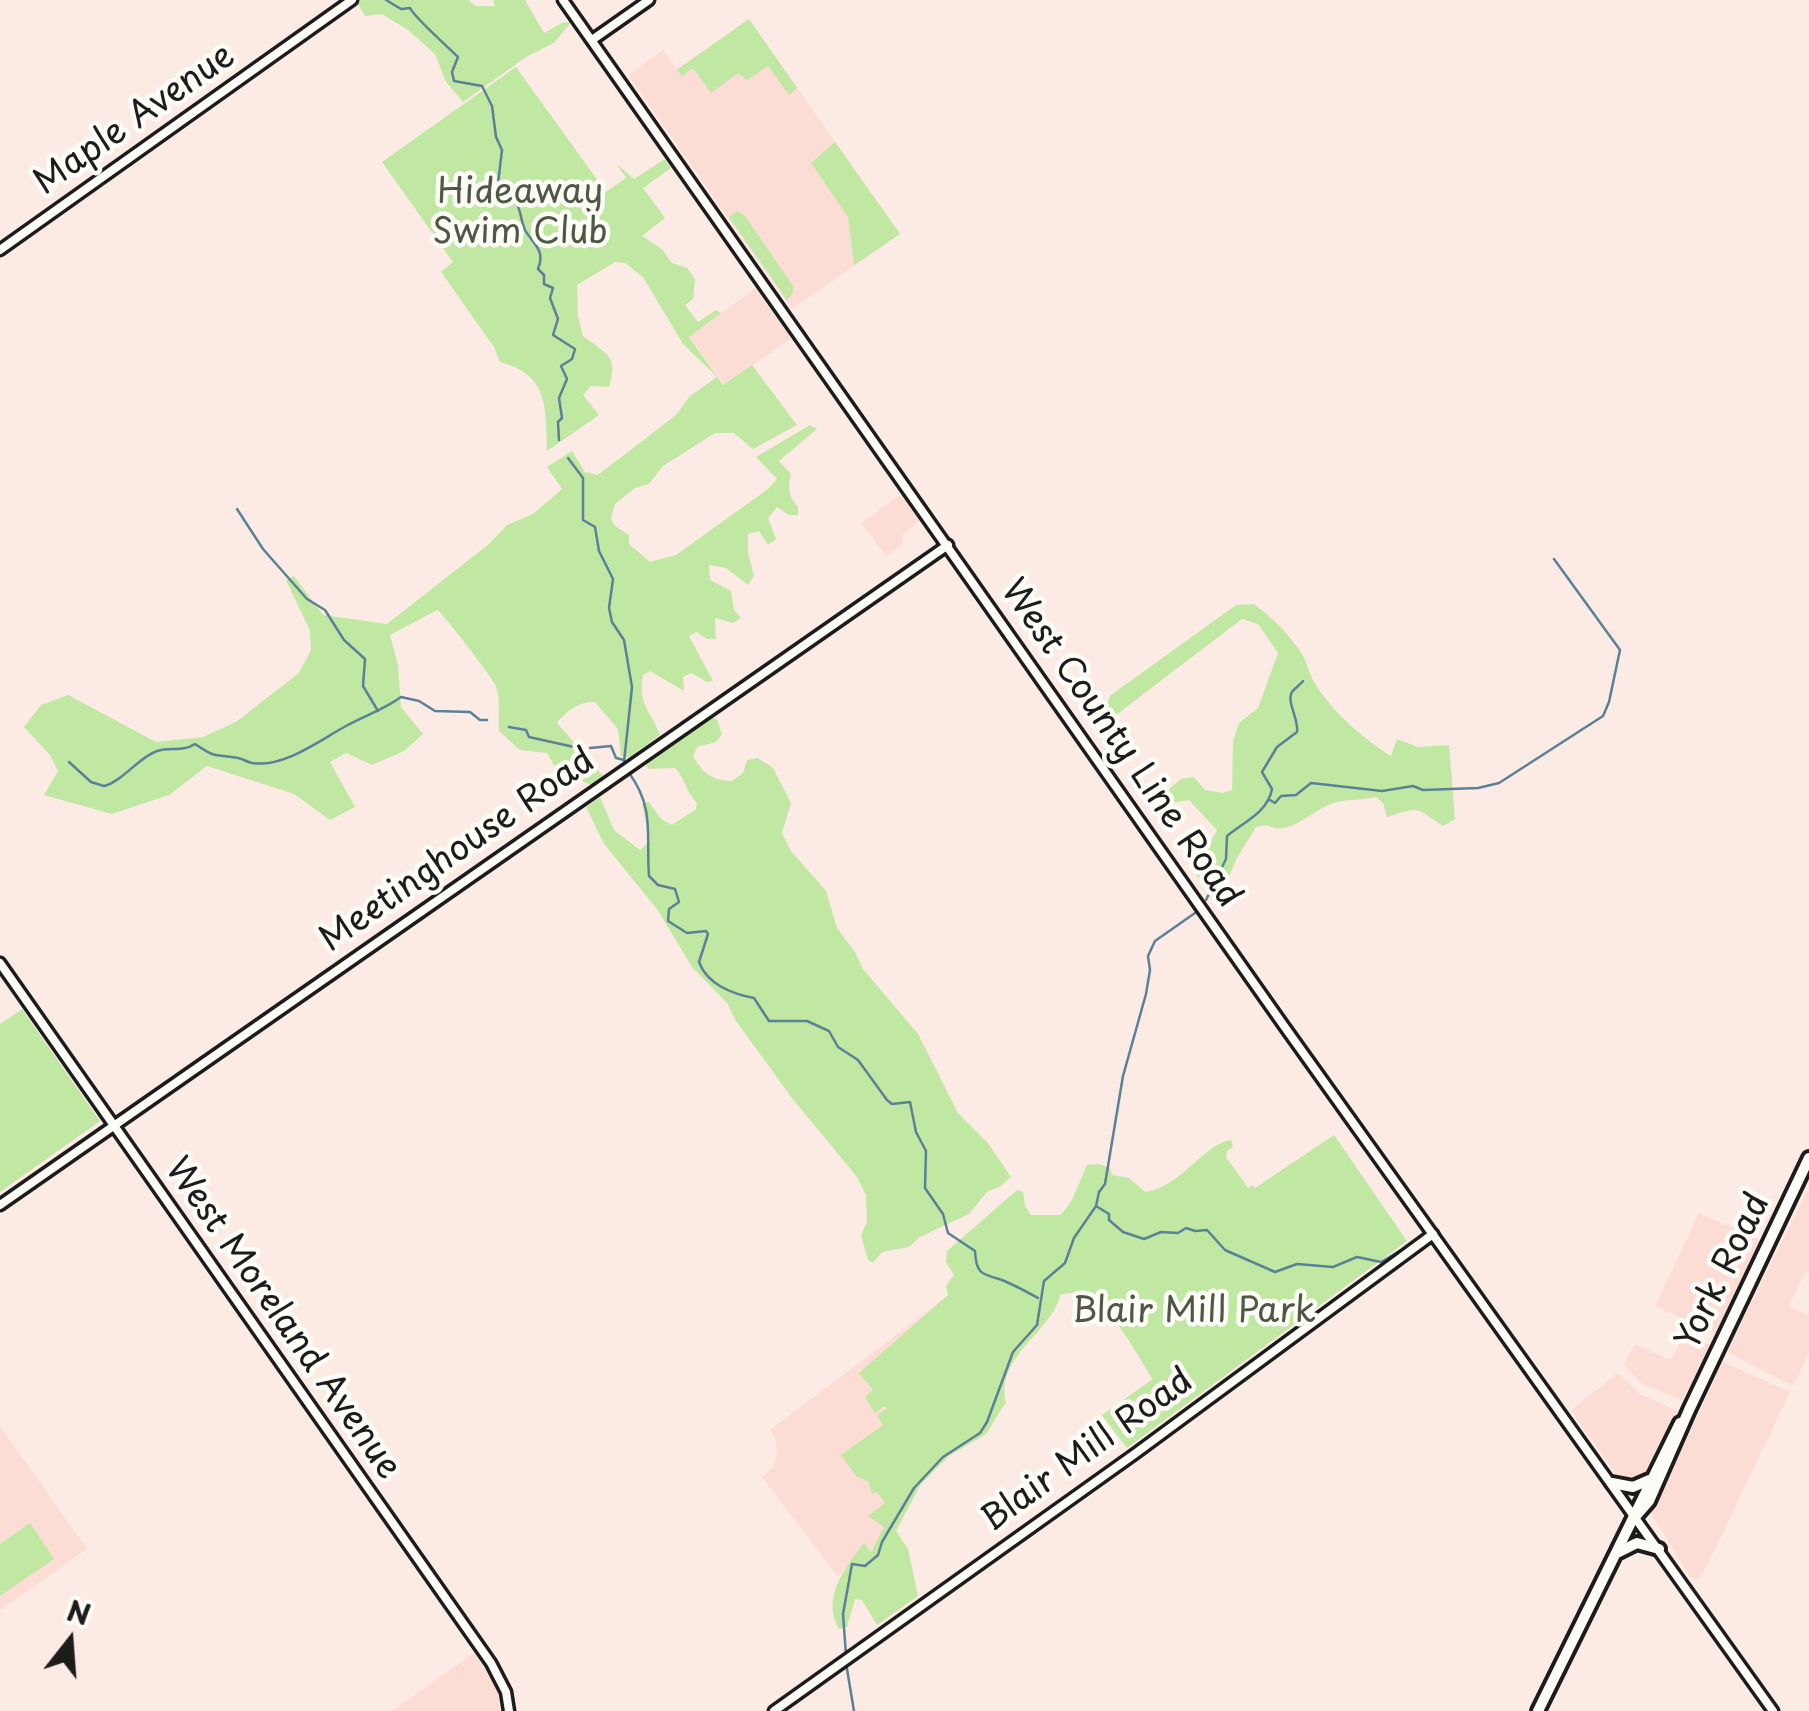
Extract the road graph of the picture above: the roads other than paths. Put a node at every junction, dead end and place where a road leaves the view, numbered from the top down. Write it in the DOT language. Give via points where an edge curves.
graph roads {
  1 [pos="352,0"];
  2 [pos="563,0"];
  3 [pos="650,0"];
  4 [pos="592,40"];
  5 [pos="0,250"];
  6 [pos="948,544"];
  7 [pos="0,962"];
  8 [pos="113,1125"];
  9 [pos="1809,1158"];
  10 [pos="0,1206"];
  11 [pos="1433,1234"];
  12 [pos="1689,1410"];
  13 [pos="1653,1476"];
  14 [pos="1612,1483"];
  15 [pos="1635,1517"];
  16 [pos="1659,1549"];
  17 [pos="1618,1552"];
  18 [pos="509,1711"];
  19 [pos="774,1711"];
  20 [pos="1538,1711"];
  21 [pos="1774,1711"];
  1 -- 5 [label="main road, Maple Avenue"];
  2 -- 4 [label="main road, West County Line Road"];
  3 -- 4 [label="main road"];
  4 -- 6 [label="main road, West County Line Road"];
  6 -- 8 [label="main road, Meetinghouse Road"];
  6 -- 11 [label="main road, West County Line Road"];
  7 -- 8 [label="main road, West Moreland Avenue"];
  8 -- 10 [label="main road, Meetinghouse Road"];
  8 -- 18 [label="main road, West Moreland Avenue" via="491,1663"];
  9 -- 12 [label="highway, York Road"];
  11 -- 14 [label="main road, West County Line Road"];
  11 -- 19 [label="main road, Blair Mill Road"];
  12 -- 13 [label="highway, York Road"];
  12 -- 15 [label="highway, York Road" via="1649,1501"];
  13 -- 14 [label="highway" via="1641,1486"];
  13 -- 15 [label="highway, York Road"];
  14 -- 15 [label="main road, West County Line Road"];
  15 -- 16 [label="main road, West County Line Road"];
  15 -- 17 [label="highway"];
  16 -- 17 [label="highway" via="1637,1543"];
  16 -- 21 [label="main road, West County Line Road"];
  17 -- 20 [label="highway"];
}
